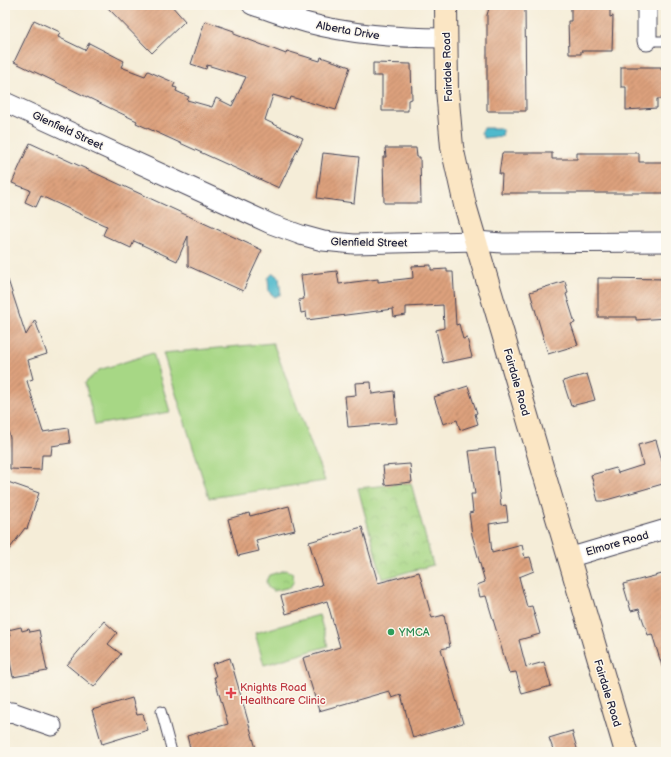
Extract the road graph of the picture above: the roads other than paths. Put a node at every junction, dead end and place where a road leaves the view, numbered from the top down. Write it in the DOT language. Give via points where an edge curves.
graph roads {
  1 [pos="252,5"];
  2 [pos="446,5"];
  3 [pos="647,5"];
  4 [pos="446,38"];
  5 [pos="647,41"];
  6 [pos="666,41"];
  7 [pos="5,102"];
  8 [pos="476,241"];
  9 [pos="666,242"];
  10 [pos="666,528"];
  11 [pos="568,558"];
  12 [pos="161,712"];
  13 [pos="5,713"];
  14 [pos="52,726"];
  15 [pos="172,752"];
  16 [pos="626,752"];
  1 -- 4 [label="street, Alberta Drive" via="308,23 361,33 396,38"];
  2 -- 4 [label="street, Fairdale Road"];
  3 -- 5 [label="street"];
  4 -- 8 [label="street, Fairdale Road" via="452,147 464,205"];
  5 -- 6 [label="lane"];
  7 -- 8 [label="street, Glenfield Street" via="271,224 301,235 323,241 354,244"];
  8 -- 9 [label="street, Glenfield Street"];
  8 -- 11 [label="street, Fairdale Road"];
  10 -- 11 [label="street, Elmore Road"];
  11 -- 16 [label="street, Fairdale Road"];
  12 -- 15 [label="lane"];
  13 -- 14 [label="street" via="12,712"];
}
